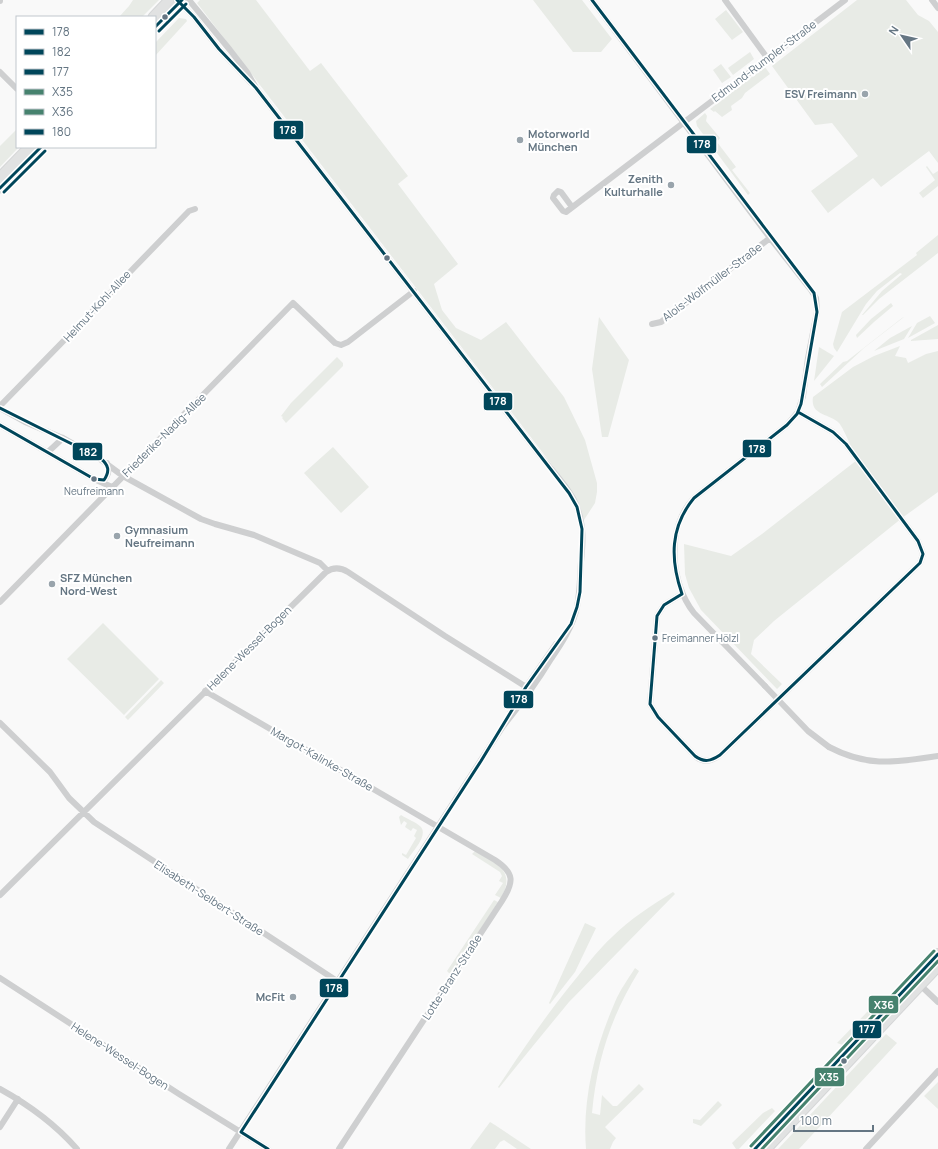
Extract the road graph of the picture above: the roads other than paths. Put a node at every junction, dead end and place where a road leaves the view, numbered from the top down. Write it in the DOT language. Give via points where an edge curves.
graph roads {
  1 [pos="169,0"];
  2 [pos="182,0"];
  3 [pos="592,0"];
  4 [pos="725,0"];
  5 [pos="844,0"];
  6 [pos="932,0"];
  7 [pos="938,8"];
  8 [pos="154,16"];
  9 [pos="156,26"];
  10 [pos="768,59"];
  11 [pos="0,72"];
  12 [pos="16,88"];
  13 [pos="684,121"];
  14 [pos="28,148"];
  15 [pos="40,148"];
  16 [pos="0,177"];
  17 [pos="0,188"];
  18 [pos="572,207"];
  19 [pos="195,209"];
  20 [pos="770,238"];
  21 [pos="414,292"];
  22 [pos="652,324"];
  23 [pos="0,407"];
  24 [pos="798,412"];
  25 [pos="0,425"];
  26 [pos="62,438"];
  27 [pos="48,452"];
  28 [pos="107,464"];
  29 [pos="123,476"];
  30 [pos="98,480"];
  31 [pos="112,487"];
  32 [pos="328,570"];
  33 [pos="682,594"];
  34 [pos="0,602"];
  35 [pos="528,689"];
  36 [pos="205,692"];
  37 [pos="0,723"];
  38 [pos="938,756"];
  39 [pos="83,812"];
  40 [pos="438,827"];
  41 [pos="0,894"];
  42 [pos="938,954"];
  43 [pos="938,966"];
  44 [pos="0,978"];
  45 [pos="337,981"];
  46 [pos="917,982"];
  47 [pos="938,1002"];
  48 [pos="938,1071"];
  49 [pos="0,1089"];
  50 [pos="18,1099"];
  51 [pos="0,1127"];
  52 [pos="240,1132"];
  53 [pos="70,1146"];
  54 [pos="77,1149"];
  55 [pos="229,1149"];
  56 [pos="268,1149"];
  57 [pos="339,1149"];
  58 [pos="755,1149"];
  59 [pos="766,1149"];
  60 [pos="866,1149"];
  1 -- 8 [label="main road"];
  2 -- 9 [label="main road"];
  2 -- 21 [label="street" via="219,49 256,88"];
  3 -- 13 [label="street"];
  4 -- 10 [label="street"];
  5 -- 10 [label="street, Edmund-Rumpler-Straße"];
  6 -- 7 [label="street"];
  10 -- 13 [label="street, Edmund-Rumpler-Straße"];
  11 -- 12 [label="street"];
  13 -- 18 [label="street, Edmund-Rumpler-Straße"];
  13 -- 20 [label="street"];
  14 -- 16 [label="main road"];
  15 -- 17 [label="main road"];
  18 -- 18 [label="street, Edmund-Rumpler-Straße" via="566,212 563,211 553,198 554,195 558,191 561,192"];
  19 -- 23 [label="street, Helmut-Kohl-Allee" via="189,211"];
  20 -- 22 [label="street, Alois-Wolfmüller-Straße" via="661,322"];
  20 -- 24 [label="street" via="811,290 816,302 816,318"];
  21 -- 29 [label="street, Friederike-Nadig-Allee" via="341,345 335,343 293,303"];
  21 -- 35 [label="street" via="569,493 577,507 582,529 580,592 577,607 563,641"];
  23 -- 26 [label="street" via="25,422"];
  24 -- 33 [label="street" via="787,425 699,494 683,511 675,541 676,572"];
  24 -- 33 [label="street" via="833,432 846,444 921,546 923,554 920,563 720,755 709,761 695,756 658,717 650,704 656,616 664,605"];
  25 -- 27 [label="street"];
  26 -- 27 [label="street"];
  26 -- 28 [label="street"];
  27 -- 30 [label="street"];
  28 -- 29 [label="street"];
  28 -- 30 [label="street" via="108,474 104,480"];
  29 -- 31 [label="street, Friederike-Nadig-Allee"];
  29 -- 32 [label="street" via="201,519 259,537 320,563"];
  30 -- 31 [label="street"];
  31 -- 34 [label="street, Friederike-Nadig-Allee"];
  32 -- 35 [label="street" via="338,568 348,572"];
  32 -- 36 [label="street, Helene-Wessel-Bogen"];
  33 -- 38 [label="street, bridge" via="694,613 814,737 829,747 857,759 880,762 902,762"];
  35 -- 40 [label="street" via="522,703 504,725"];
  36 -- 39 [label="street, Helene-Wessel-Bogen"];
  36 -- 40 [label="street, Margot-Kalinke-Straße"];
  37 -- 39 [label="street, Elisabeth-Selbert-Straße" via="50,772"];
  39 -- 41 [label="street, Helene-Wessel-Bogen"];
  39 -- 45 [label="street, Elisabeth-Selbert-Straße" via="113,835"];
  40 -- 45 [label="street"];
  40 -- 57 [label="street, Lotte-Branz-Straße" via="505,867 511,875 510,886"];
  42 -- 46 [label="main road"];
  43 -- 46 [label="main road"];
  44 -- 52 [label="street, Helene-Wessel-Bogen"];
  45 -- 52 [label="street"];
  46 -- 47 [label="street"];
  46 -- 58 [label="main road"];
  46 -- 59 [label="main road"];
  48 -- 60 [label="street"];
  49 -- 50 [label="street"];
  50 -- 51 [label="street"];
  50 -- 53 [label="street" via="56,1126"];
  52 -- 55 [label="street"];
  52 -- 56 [label="street, Helene-Wessel-Bogen"];
  53 -- 54 [label="street"];
}
